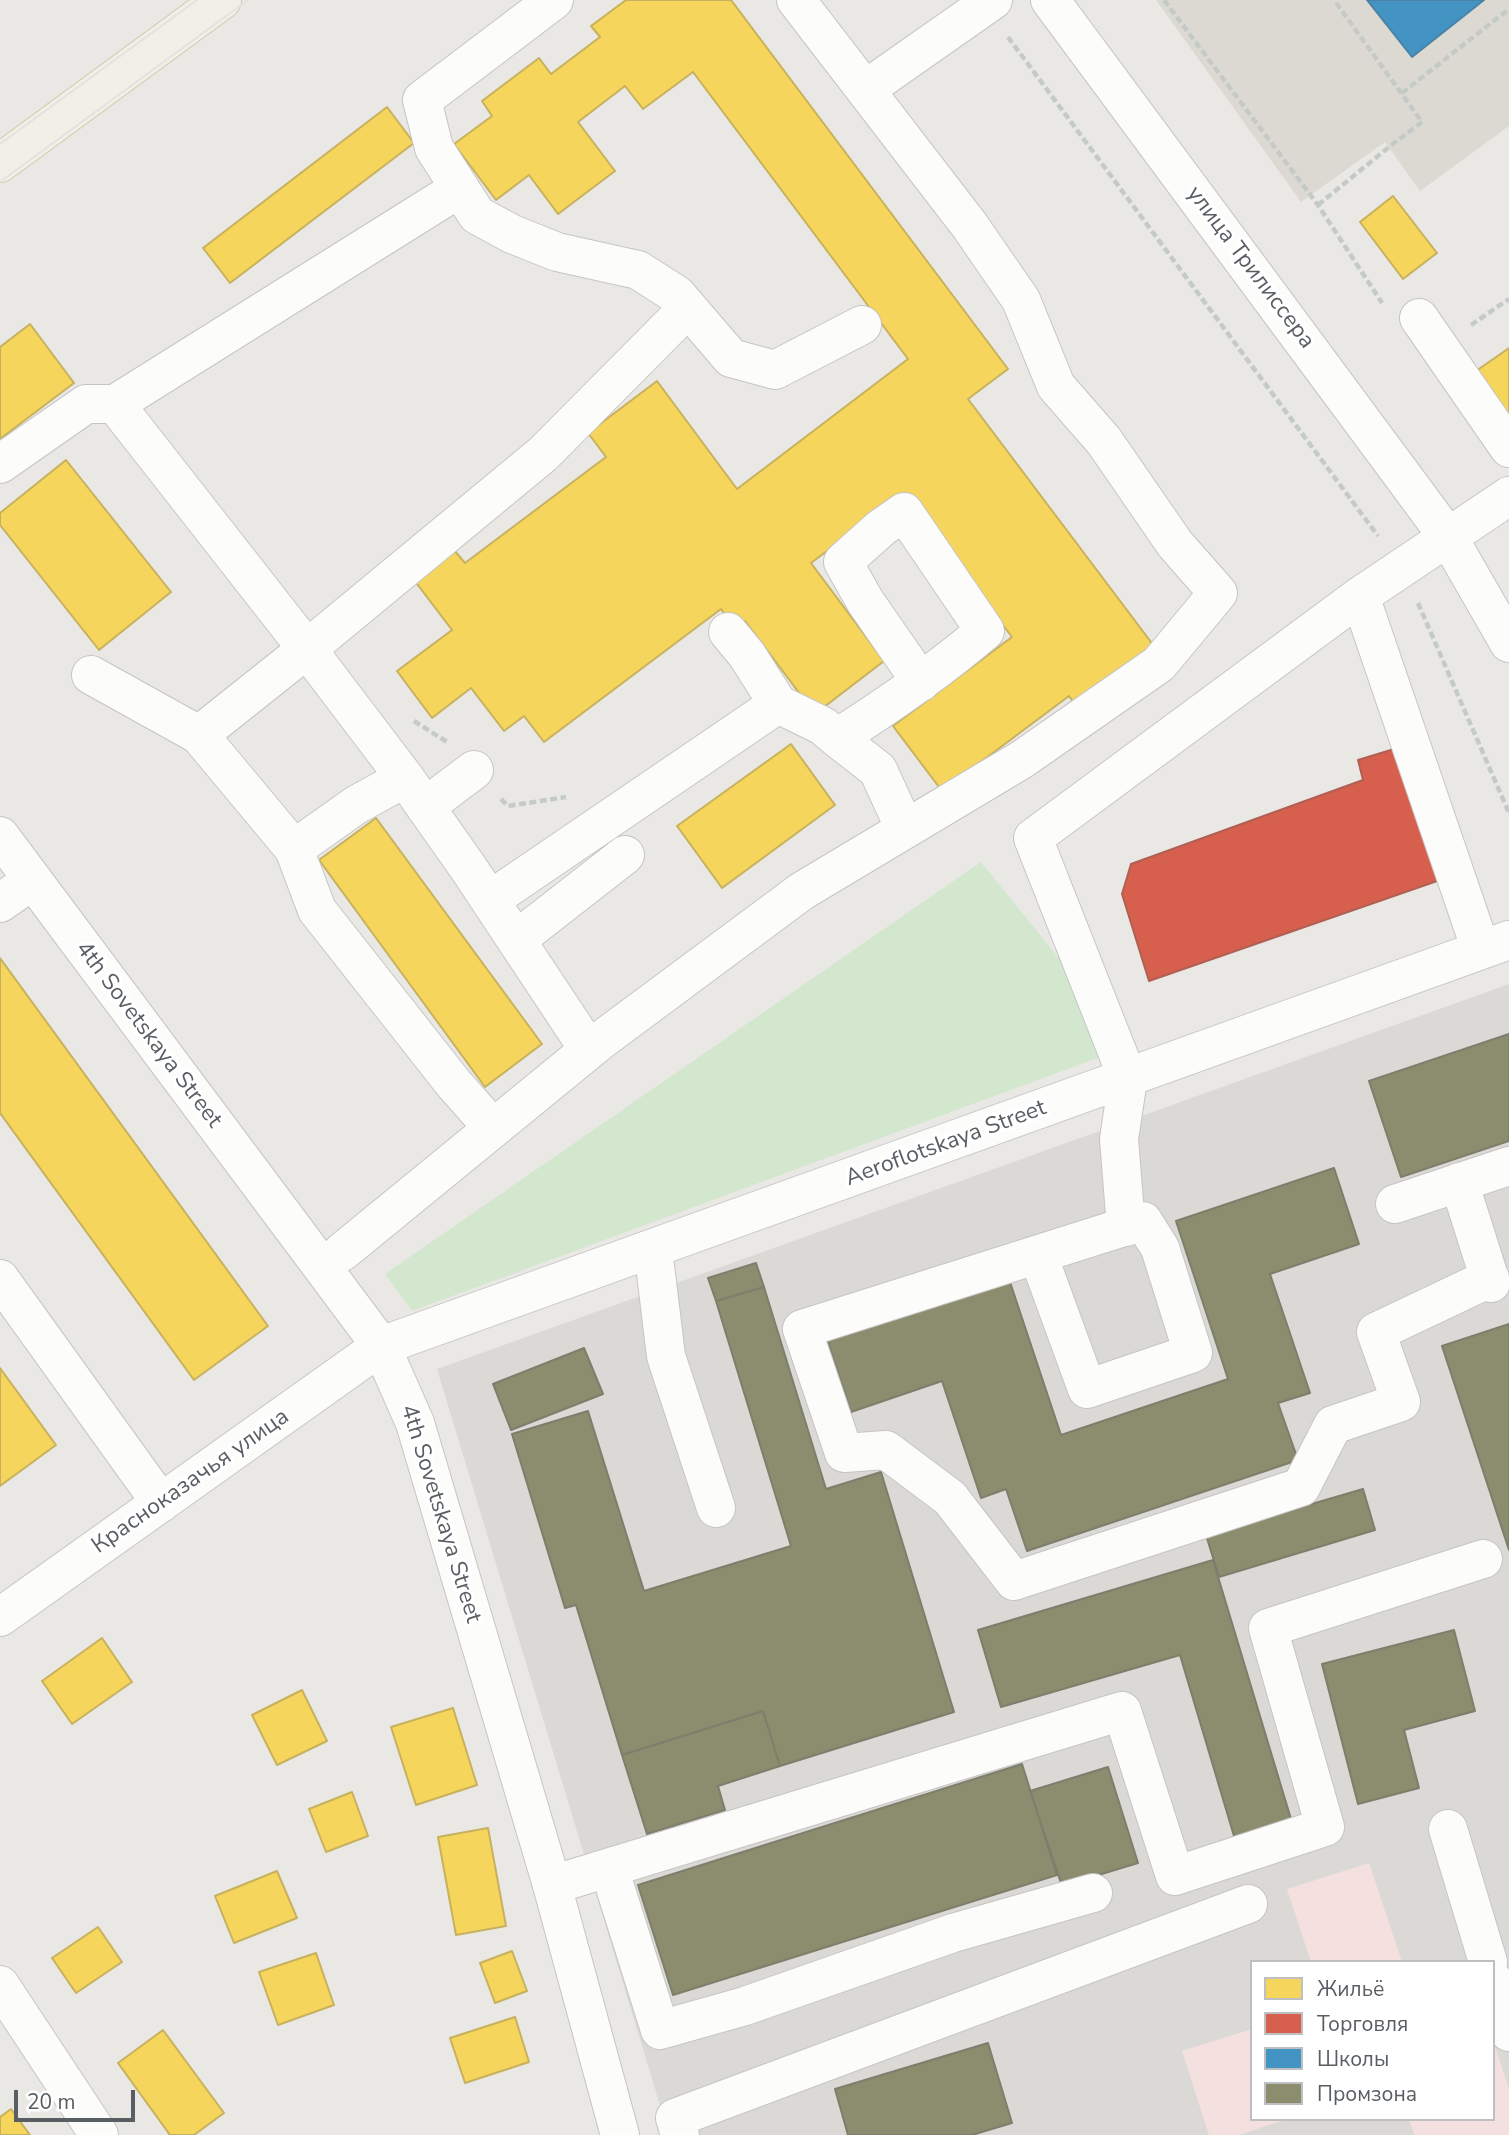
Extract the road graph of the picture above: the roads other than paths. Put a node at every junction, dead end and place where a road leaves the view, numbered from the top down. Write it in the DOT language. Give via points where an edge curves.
graph roads {
  1 [pos="222,0"];
  2 [pos="554,0"];
  3 [pos="796,0"];
  4 [pos="1050,0"];
  5 [pos="988,3"];
  6 [pos="866,89"];
  7 [pos="0,163"];
  8 [pos="460,188"];
  9 [pos="688,308"];
  10 [pos="1403,314"];
  11 [pos="862,325"];
  12 [pos="116,404"];
  13 [pos="1509,448"];
  14 [pos="0,464"];
  15 [pos="1509,496"];
  16 [pos="1448,537"];
  17 [pos="1360,596"];
  18 [pos="728,632"];
  19 [pos="1509,643"];
  20 [pos="307,649"];
  21 [pos="91,675"];
  22 [pos="921,682"];
  23 [pos="778,704"];
  24 [pos="199,735"];
  25 [pos="837,738"];
  26 [pos="474,770"];
  27 [pos="415,792"];
  28 [pos="905,829"];
  29 [pos="0,836"];
  30 [pos="294,849"];
  31 [pos="625,855"];
  32 [pos="33,880"];
  33 [pos="490,900"];
  34 [pos="0,903"];
  35 [pos="516,940"];
  36 [pos="1495,945"];
  37 [pos="589,1050"];
  38 [pos="1128,1079"];
  39 [pos="493,1128"];
  40 [pos="1509,1166"];
  41 [pos="1459,1182"];
  42 [pos="1395,1204"];
  43 [pos="1126,1227"];
  44 [pos="653,1249"];
  45 [pos="342,1252"];
  46 [pos="1038,1255"];
  47 [pos="0,1279"];
  48 [pos="381,1346"];
  49 [pos="161,1503"];
  50 [pos="716,1508"];
  51 [pos="1483,1559"];
  52 [pos="0,1617"];
  53 [pos="1448,1829"];
  54 [pos="608,1868"];
  55 [pos="552,1885"];
  56 [pos="1093,1893"];
  57 [pos="1248,1904"];
  58 [pos="1487,1960"];
  59 [pos="0,1985"];
  60 [pos="1495,1986"];
  61 [pos="1509,2032"];
  62 [pos="99,2135"];
  63 [pos="620,2135"];
  64 [pos="680,2135"];
  1 -- 7 [label="main road"];
  2 -- 8 [label="street" via="422,100 434,148"];
  3 -- 6 [label="street"];
  4 -- 16 [label="street, улица Трилиссера"];
  5 -- 6 [label="street"];
  6 -- 28 [label="street" via="1021,300 1056,386 1104,441 1175,544 1218,593 1159,664 1021,760"];
  8 -- 9 [label="street" via="477,215 512,234 557,252 638,270 677,295"];
  8 -- 12 [label="street"];
  9 -- 11 [label="street" via="731,358 775,370"];
  9 -- 20 [label="street" via="542,454"];
  10 -- 13 [label="street"];
  12 -- 14 [label="street" via="86,404"];
  12 -- 20 [label="street"];
  15 -- 16 [label="street"];
  16 -- 17 [label="street"];
  16 -- 19 [label="street, улица Трилиссера"];
  17 -- 36 [label="street"];
  17 -- 38 [label="street" via="1033,838"];
  18 -- 23 [label="street"];
  20 -- 24 [label="street"];
  20 -- 27 [label="street"];
  21 -- 24 [label="street"];
  22 -- 25 [label="street"];
  23 -- 25 [label="street"];
  23 -- 33 [label="street"];
  24 -- 30 [label="street"];
  25 -- 28 [label="street" via="878,770"];
  26 -- 27 [label="street"];
  27 -- 30 [label="street" via="356,805"];
  27 -- 33 [label="street"];
  28 -- 37 [label="street" via="802,891"];
  29 -- 32 [label="street, 4th Sovetskaya Street"];
  30 -- 39 [label="street" via="317,910"];
  31 -- 35 [label="street"];
  32 -- 34 [label="street"];
  32 -- 48 [label="street, 4th Sovetskaya Street"];
  33 -- 35 [label="street"];
  35 -- 37 [label="street"];
  36 -- 38 [label="street, Aeroflotskaya Street"];
  37 -- 39 [label="street"];
  38 -- 43 [label="street" via="1119,1139"];
  38 -- 44 [label="street, Aeroflotskaya Street"];
  39 -- 45 [label="street"];
  40 -- 41 [label="street"];
  41 -- 42 [label="street"];
  41 -- 46 [label="street" via="1491,1280 1377,1332 1401,1402 1334,1424 1301,1487 1014,1581 950,1498 886,1450 844,1453 802,1329"];
  43 -- 46 [label="street"];
  43 -- 46 [label="street" via="1143,1221 1160,1248 1193,1353 1087,1389"];
  44 -- 48 [label="street, Aeroflotskaya Street"];
  44 -- 50 [label="street" via="666,1356"];
  47 -- 49 [label="street"];
  48 -- 49 [label="street, Красноказачья улица"];
  48 -- 55 [label="street, 4th Sovetskaya Street" via="415,1423"];
  49 -- 52 [label="street, Красноказачья улица"];
  51 -- 54 [label="street" via="1268,1628 1325,1827 1175,1876 1122,1711"];
  53 -- 58 [label="street"];
  54 -- 55 [label="street"];
  54 -- 56 [label="street" via="660,2030 745,2006 953,1933"];
  55 -- 63 [label="street, 4th Sovetskaya Street"];
  57 -- 64 [label="street" via="675,2118"];
  59 -- 62 [label="street"];
  60 -- 61 [label="street"];
}
